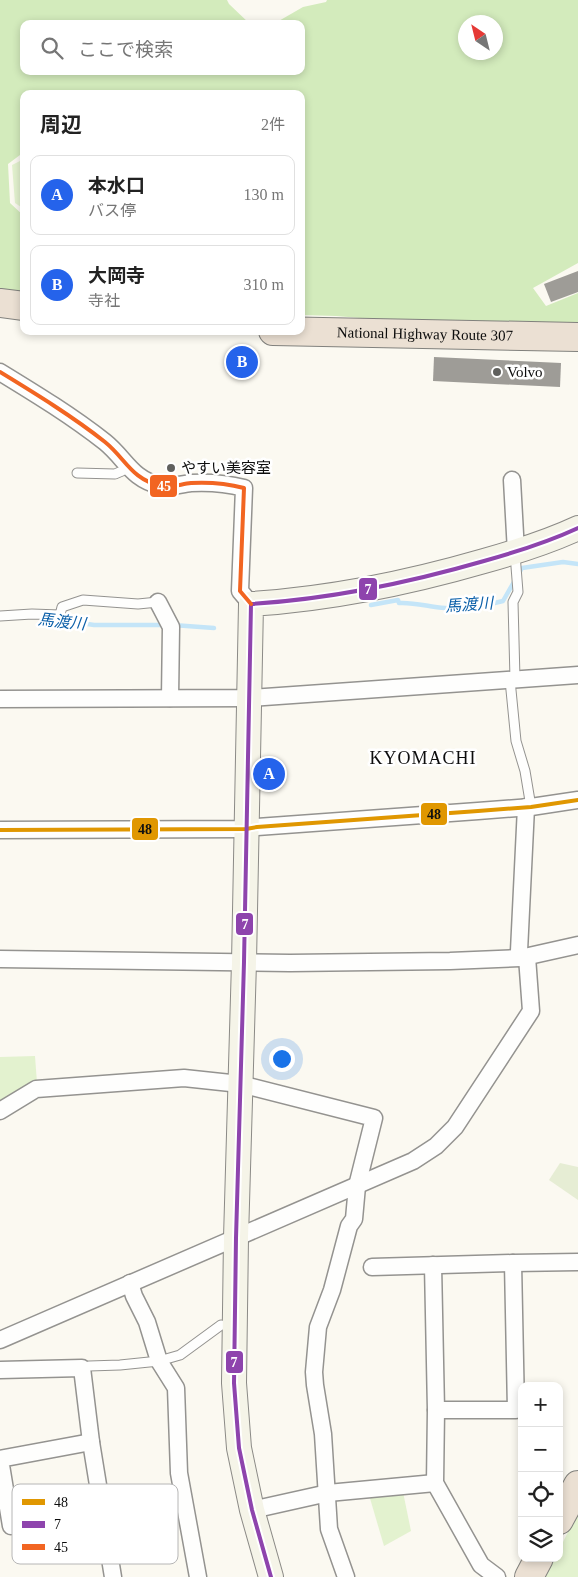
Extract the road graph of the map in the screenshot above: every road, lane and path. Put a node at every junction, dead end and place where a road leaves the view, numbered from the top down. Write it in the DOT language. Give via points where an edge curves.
graph roads {
  1 [pos="0,303"];
  2 [pos="20,306"];
  3 [pos="305,332"];
  4 [pos="578,337"];
  5 [pos="0,372"];
  6 [pos="126,464"];
  7 [pos="77,473"];
  8 [pos="512,480"];
  9 [pos="578,528"];
  10 [pos="516,561"];
  11 [pos="158,602"];
  12 [pos="251,604"];
  13 [pos="0,616"];
  14 [pos="578,675"];
  15 [pos="512,679"];
  16 [pos="170,698"];
  17 [pos="250,698"];
  18 [pos="0,699"];
  19 [pos="578,800"];
  20 [pos="529,807"];
  21 [pos="0,830"];
  22 [pos="246,830"];
  23 [pos="578,945"];
  24 [pos="523,958"];
  25 [pos="0,959"];
  26 [pos="244,962"];
  27 [pos="240,1084"];
  28 [pos="0,1110"];
  29 [pos="357,1186"];
  30 [pos="236,1238"];
  31 [pos="578,1262"];
  32 [pos="513,1263"];
  33 [pos="433,1265"];
  34 [pos="372,1267"];
  35 [pos="130,1283"];
  36 [pos="221,1325"];
  37 [pos="0,1340"];
  38 [pos="158,1360"];
  39 [pos="82,1368"];
  40 [pos="0,1370"];
  41 [pos="436,1410"];
  42 [pos="91,1442"];
  43 [pos="435,1483"];
  44 [pos="98,1484"];
  45 [pos="578,1484"];
  46 [pos="328,1492"];
  47 [pos="252,1510"];
  48 [pos="561,1517"];
  49 [pos="12,1526"];
  50 [pos="537,1562"];
  51 [pos="110,1564"];
  52 [pos="112,1577"];
  53 [pos="198,1577"];
  54 [pos="270,1577"];
  55 [pos="346,1577"];
  56 [pos="497,1577"];
  57 [pos="528,1577"];
  1 -- 2 [label="highway"];
  3 -- 4 [label="highway, National Highway Route 307"];
  5 -- 6 [label="street" via="80,424 107,444"];
  6 -- 7 [label="lane" via="115,474"];
  6 -- 12 [label="street" via="132,472 162,486 222,482 244,488 240,591"];
  8 -- 10 [label="street"];
  9 -- 10 [label="street"];
  10 -- 12 [label="street" via="371,589"];
  10 -- 15 [label="lane" via="518,592 513,602"];
  11 -- 13 [label="lane" via="138,604 83,600 62,607 60,615"];
  11 -- 16 [label="street" via="170,623"];
  12 -- 17 [label="street"];
  14 -- 15 [label="street"];
  15 -- 17 [label="street"];
  15 -- 20 [label="lane" via="516,741 525,771"];
  16 -- 17 [label="street"];
  16 -- 18 [label="street"];
  17 -- 22 [label="street"];
  19 -- 20 [label="street"];
  20 -- 22 [label="street"];
  20 -- 24 [label="street" via="519,951"];
  21 -- 22 [label="street"];
  22 -- 26 [label="street"];
  23 -- 24 [label="street"];
  24 -- 26 [label="street"];
  24 -- 29 [label="street" via="531,1011 455,1127 413,1162"];
  25 -- 26 [label="street"];
  26 -- 27 [label="street"];
  27 -- 28 [label="street" via="184,1078 36,1089"];
  27 -- 29 [label="street" via="374,1118"];
  27 -- 30 [label="street"];
  29 -- 30 [label="street"];
  29 -- 46 [label="street" via="354,1219 349,1226 332,1290 318,1327 314,1372"];
  30 -- 35 [label="street"];
  30 -- 47 [label="street" via="234,1383 239,1448"];
  31 -- 32 [label="street"];
  32 -- 33 [label="street"];
  32 -- 41 [label="street" via="516,1410"];
  33 -- 34 [label="street"];
  33 -- 41 [label="street"];
  35 -- 37 [label="street"];
  35 -- 38 [label="street" via="147,1322"];
  36 -- 38 [label="lane" via="180,1356"];
  38 -- 39 [label="lane"];
  38 -- 53 [label="street" via="176,1388 179,1473"];
  39 -- 40 [label="street"];
  39 -- 42 [label="street"];
  41 -- 43 [label="street"];
  42 -- 44 [label="street"];
  42 -- 49 [label="street" via="0,1459"];
  43 -- 46 [label="street"];
  43 -- 56 [label="street" via="481,1565"];
  45 -- 48 [label="highway"];
  46 -- 47 [label="street"];
  46 -- 55 [label="street" via="329,1529"];
  47 -- 54 [label="street"];
  50 -- 57 [label="highway"];
  51 -- 52 [label="street"];
}
